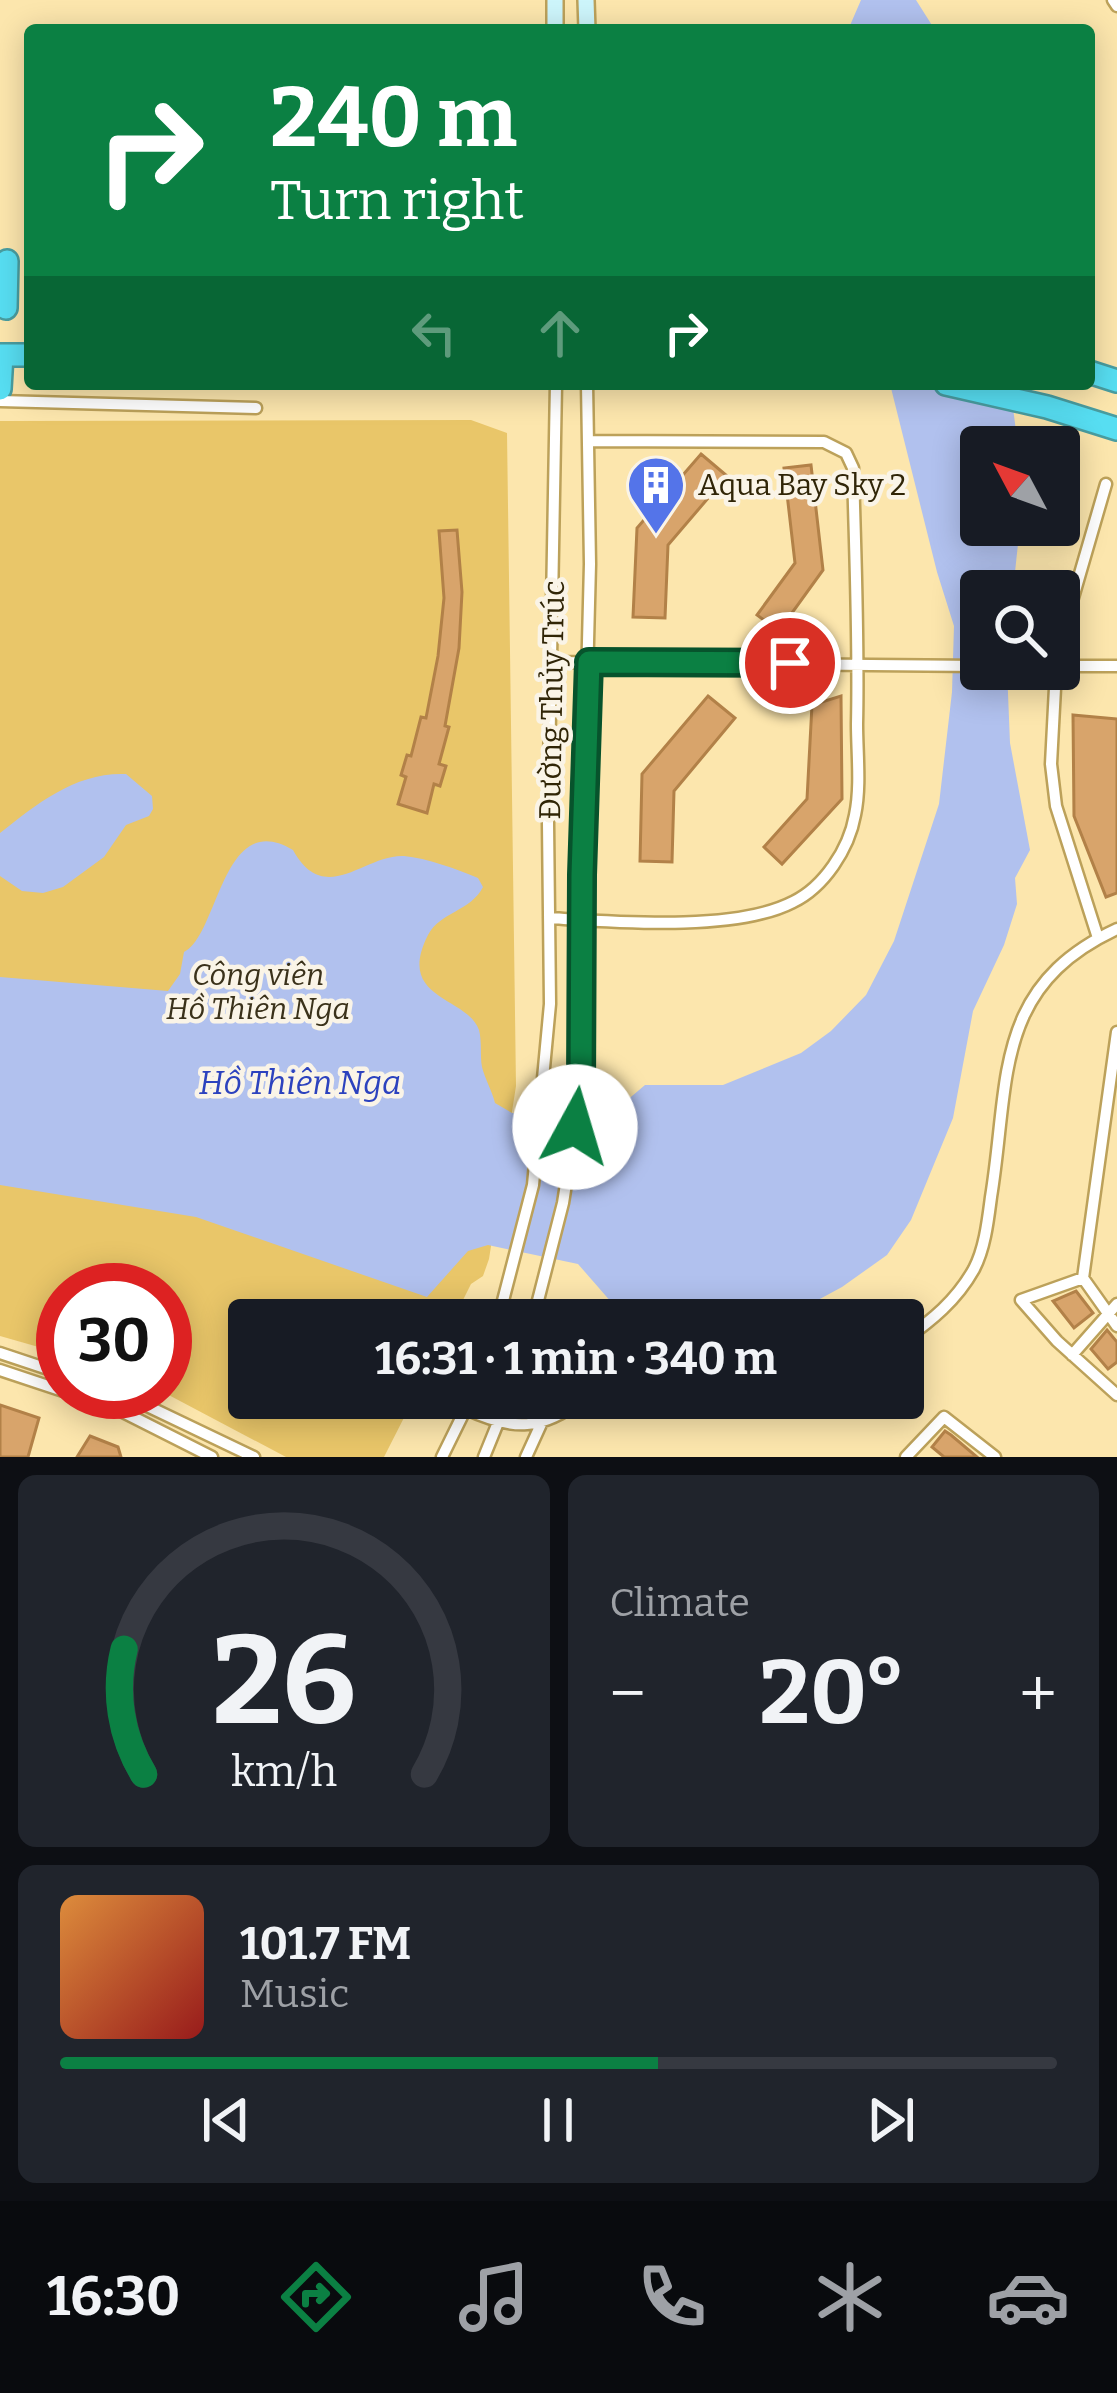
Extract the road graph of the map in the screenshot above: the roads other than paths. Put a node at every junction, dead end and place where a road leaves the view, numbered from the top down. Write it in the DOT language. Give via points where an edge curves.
graph roads {
  1 [pos="8,261"];
  2 [pos="3,308"];
  3 [pos="1,355"];
  4 [pos="0,389"];
  5 [pos="556,390"];
  6 [pos="587,390"];
  7 [pos="974,390"];
  8 [pos="0,401"];
  9 [pos="256,408"];
  10 [pos="1117,429"];
  11 [pos="589,441"];
  12 [pos="1106,484"];
  13 [pos="1080,574"];
  14 [pos="553,662"];
  15 [pos="589,662"];
  16 [pos="858,664"];
  17 [pos="960,666"];
  18 [pos="1117,666"];
  19 [pos="1080,667"];
  20 [pos="1057,690"];
  21 [pos="549,918"];
  22 [pos="581,920"];
  23 [pos="1117,929"];
  24 [pos="1098,938"];
  25 [pos="1117,1032"];
  26 [pos="1084,1278"];
  27 [pos="505,1299"];
  28 [pos="539,1299"];
  29 [pos="1117,1304"];
  30 [pos="1107,1316"];
  31 [pos="924,1326"];
  32 [pos="1117,1326"];
  33 [pos="0,1354"];
  34 [pos="1072,1355"];
  35 [pos="36,1365"];
  36 [pos="0,1370"];
  37 [pos="36,1382"];
  38 [pos="1117,1395"];
  39 [pos="137,1419"];
  40 [pos="175,1419"];
  41 [pos="461,1419"];
  42 [pos="492,1419"];
  43 [pos="502,1419"];
  44 [pos="547,1419"];
  45 [pos="542,1422"];
  46 [pos="186,1424"];
  47 [pos="500,1425"];
  48 [pos="178,1440"];
  49 [pos="212,1457"];
  50 [pos="254,1457"];
  51 [pos="442,1457"];
  52 [pos="484,1457"];
  53 [pos="526,1457"];
  54 [pos="906,1457"];
  55 [pos="994,1457"];
  1 -- 2 [label="highway"];
  3 -- 4 [label="highway"];
  5 -- 14 [label="street, Đường Thủy Trúc"];
  6 -- 11 [label="street, Đường Thủy Trúc"];
  7 -- 10 [label="highway"];
  8 -- 9 [label="street"];
  11 -- 15 [label="street, Đường Thủy Trúc"];
  11 -- 16 [label="street" via="824,442 846,453 853,468"];
  12 -- 13 [label="street"];
  14 -- 15 [label="street"];
  14 -- 21 [label="street, Đường Thủy Trúc"];
  15 -- 16 [label="street"];
  15 -- 22 [label="street, Đường Thủy Trúc"];
  16 -- 17 [label="street"];
  16 -- 22 [label="street" via="856,814 829,872 798,900 763,915"];
  18 -- 19 [label="street"];
  20 -- 24 [label="street" via="1056,806"];
  21 -- 22 [label="street"];
  21 -- 27 [label="street, Đường Thủy Trúc" via="550,1004 533,1185"];
  22 -- 28 [label="street, Đường Thủy Trúc" via="581,1089"];
  23 -- 24 [label="street"];
  24 -- 31 [label="street" via="1046,976 1016,1027 976,1266 945,1311"];
  25 -- 26 [label="street"];
  26 -- 30 [label="street"];
  26 -- 34 [label="street" via="1021,1300"];
  29 -- 30 [label="street"];
  30 -- 32 [label="street"];
  30 -- 34 [label="street"];
  33 -- 35 [label="street"];
  34 -- 38 [label="street"];
  36 -- 37 [label="street"];
  39 -- 48 [label="street"];
  40 -- 46 [label="street"];
  41 -- 51 [label="street"];
  42 -- 47 [label="street"];
  43 -- 47 [label="street"];
  44 -- 45 [label="street"];
  45 -- 47 [label="street"];
  45 -- 53 [label="street"];
  46 -- 48 [label="street"];
  46 -- 50 [label="street"];
  47 -- 52 [label="street"];
  48 -- 49 [label="street"];
  54 -- 55 [label="street" via="944,1417"];
}
